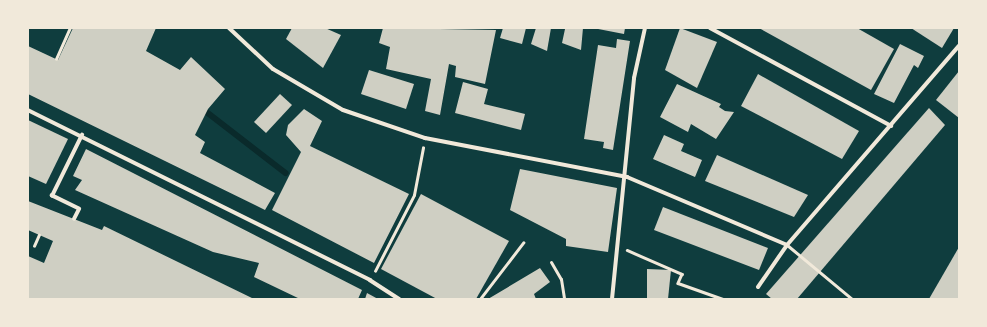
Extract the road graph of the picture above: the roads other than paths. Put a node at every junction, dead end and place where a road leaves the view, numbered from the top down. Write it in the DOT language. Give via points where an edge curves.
graph roads {
  1 [pos="229,28"];
  2 [pos="645,28"];
  3 [pos="710,28"];
  4 [pos="959,46"];
  5 [pos="28,110"];
  6 [pos="891,126"];
  7 [pos="82,135"];
  8 [pos="627,177"];
  9 [pos="74,219"];
  10 [pos="787,246"];
  11 [pos="550,262"];
  12 [pos="758,287"];
  13 [pos="399,299"];
  14 [pos="564,299"];
  15 [pos="612,299"];
  16 [pos="852,299"];
  1 -- 8 [label="street" via="244,45 304,90 343,110 424,138"];
  2 -- 8 [label="street" via="634,78"];
  3 -- 6 [label="street"];
  4 -- 6 [label="street"];
  5 -- 7 [label="street"];
  6 -- 10 [label="street"];
  7 -- 9 [label="street" via="52,196 78,208"];
  7 -- 13 [label="street" via="370,280"];
  8 -- 10 [label="street"];
  8 -- 15 [label="street"];
  10 -- 12 [label="street"];
  10 -- 16 [label="lane"];
  11 -- 14 [label="lane" via="561,279"];
}
